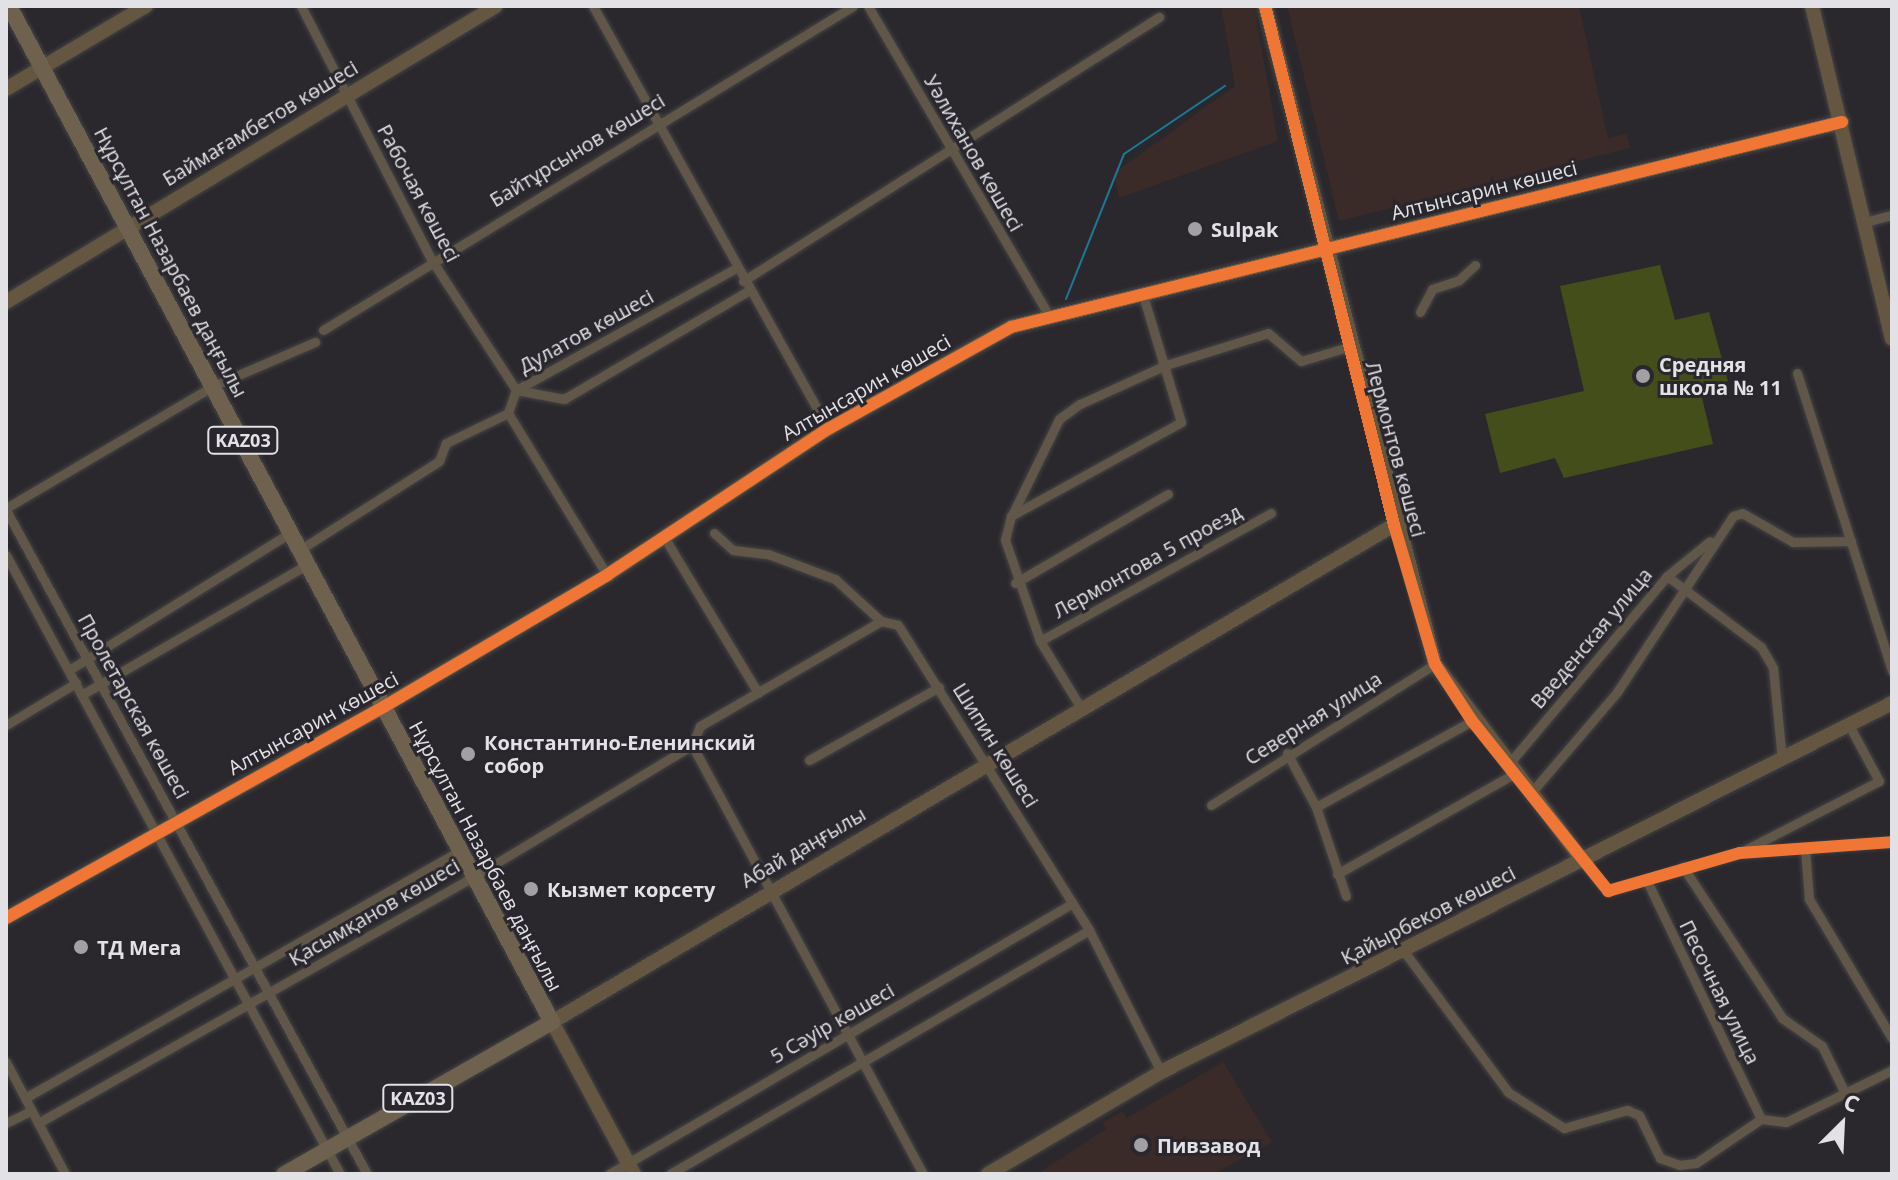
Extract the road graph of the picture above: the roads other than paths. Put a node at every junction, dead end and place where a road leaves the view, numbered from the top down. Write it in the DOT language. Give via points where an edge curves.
graph roads {
  1 [pos="9,6"];
  2 [pos="146,6"];
  3 [pos="301,6"];
  4 [pos="496,6"];
  5 [pos="593,6"];
  6 [pos="853,6"];
  7 [pos="868,6"];
  8 [pos="1265,6"];
  9 [pos="1812,6"];
  10 [pos="1159,17"];
  11 [pos="43,67"];
  12 [pos="6,89"];
  13 [pos="347,95"];
  14 [pos="1842,122"];
  15 [pos="657,123"];
  16 [pos="951,150"];
  17 [pos="1892,215"];
  18 [pos="1865,222"];
  19 [pos="129,224"];
  20 [pos="1323,250"];
  21 [pos="431,259"];
  22 [pos="1475,265"];
  23 [pos="736,268"];
  24 [pos="743,281"];
  25 [pos="748,291"];
  26 [pos="1143,295"];
  27 [pos="6,302"];
  28 [pos="1420,312"];
  29 [pos="1050,317"];
  30 [pos="323,330"];
  31 [pos="1892,338"];
  32 [pos="315,342"];
  33 [pos="1348,347"];
  34 [pos="1166,365"];
  35 [pos="1797,373"];
  36 [pos="215,385"];
  37 [pos="512,401"];
  38 [pos="828,429"];
  39 [pos="1168,494"];
  40 [pos="6,509"];
  41 [pos="1271,513"];
  42 [pos="1012,515"];
  43 [pos="1394,525"];
  44 [pos="292,532"];
  45 [pos="714,533"];
  46 [pos="664,537"];
  47 [pos="1710,541"];
  48 [pos="1851,541"];
  49 [pos="6,555"];
  50 [pos="305,556"];
  51 [pos="607,575"];
  52 [pos="1667,576"];
  53 [pos="1015,583"];
  54 [pos="1686,591"];
  55 [pos="881,621"];
  56 [pos="1040,641"];
  57 [pos="88,658"];
  58 [pos="1435,664"];
  59 [pos="69,670"];
  60 [pos="1892,671"];
  61 [pos="76,683"];
  62 [pos="101,684"];
  63 [pos="939,687"];
  64 [pos="758,693"];
  65 [pos="83,694"];
  66 [pos="1892,703"];
  67 [pos="385,706"];
  68 [pos="1081,708"];
  69 [pos="1472,721"];
  70 [pos="6,725"];
  71 [pos="1849,725"];
  72 [pos="692,745"];
  73 [pos="1287,753"];
  74 [pos="1782,759"];
  75 [pos="809,760"];
  76 [pos="988,762"];
  77 [pos="1511,770"];
  78 [pos="1530,794"];
  79 [pos="1211,805"];
  80 [pos="1316,807"];
  81 [pos="177,822"];
  82 [pos="157,833"];
  83 [pos="1892,842"];
  84 [pos="1805,849"];
  85 [pos="461,850"];
  86 [pos="1740,853"];
  87 [pos="1582,860"];
  88 [pos="1683,867"];
  89 [pos="1337,874"];
  90 [pos="475,876"];
  91 [pos="1647,881"];
  92 [pos="772,889"];
  93 [pos="1346,896"];
  94 [pos="1073,903"];
  95 [pos="6,918"];
  96 [pos="1089,930"];
  97 [pos="1403,950"];
  98 [pos="256,967"];
  99 [pos="235,978"];
  100 [pos="269,992"];
  101 [pos="249,1004"];
  102 [pos="552,1022"];
  103 [pos="848,1035"];
  104 [pos="1892,1038"];
  105 [pos="6,1062"];
  106 [pos="862,1062"];
  107 [pos="1892,1070"];
  108 [pos="1161,1072"];
  109 [pos="1845,1093"];
  110 [pos="25,1098"];
  111 [pos="31,1111"];
  112 [pos="1761,1119"];
  113 [pos="6,1123"];
  114 [pos="38,1123"];
  115 [pos="348,1137"];
  116 [pos="327,1149"];
  117 [pos="631,1168"];
  118 [pos="65,1174"];
  119 [pos="284,1174"];
  120 [pos="340,1174"];
  121 [pos="367,1174"];
  122 [pos="609,1174"];
  123 [pos="670,1174"];
  124 [pos="923,1174"];
  125 [pos="988,1174"];
  1 -- 11 [label="main road, Нұрсұлтан Назарбаев даңғылы / KАZ03"];
  2 -- 11 [label="street"];
  3 -- 13 [label="street, Рабочая көшесі"];
  4 -- 13 [label="street, Баймағамбетов көшесі"];
  5 -- 15 [label="street"];
  6 -- 15 [label="street, Байтұрсынов көшесі"];
  7 -- 16 [label="street, Уәлиханов көшесі"];
  8 -- 20 [label="street, Лермонтов көшесі"];
  9 -- 14 [label="street"];
  10 -- 16 [label="street"];
  11 -- 12 [label="street"];
  11 -- 19 [label="main road, Нұрсұлтан Назарбаев даңғылы / KАZ03"];
  13 -- 19 [label="street, Баймағамбетов көшесі"];
  13 -- 21 [label="street, Рабочая көшесі"];
  14 -- 18 [label="street"];
  14 -- 20 [label="street, Алтынсарин көшесі"];
  15 -- 21 [label="street, Байтұрсынов көшесі"];
  15 -- 23 [label="street"];
  16 -- 24 [label="street"];
  16 -- 29 [label="street, Уәлиханов көшесі"];
  17 -- 18 [label="street"];
  18 -- 31 [label="street"];
  19 -- 27 [label="street, Баймағамбетов көшесі"];
  19 -- 36 [label="main road, Нұрсұлтан Назарбаев даңғылы / KАZ03"];
  20 -- 26 [label="street, Алтынсарин көшесі"];
  20 -- 33 [label="street, Лермонтов көшесі"];
  21 -- 30 [label="street, Байтұрсынов көшесі"];
  21 -- 37 [label="street, Рабочая көшесі"];
  22 -- 28 [label="street" via="1459,280 1432,289"];
  23 -- 24 [label="street"];
  23 -- 37 [label="street, Дулатов көшесі"];
  24 -- 25 [label="street"];
  25 -- 37 [label="street, Дулатов көшесі" via="564,399"];
  25 -- 38 [label="street"];
  26 -- 29 [label="street, Алтынсарин көшесі"];
  26 -- 34 [label="street"];
  29 -- 38 [label="street, Алтынсарин көшесі" via="1011,327"];
  32 -- 36 [label="street"];
  33 -- 34 [label="street" via="1301,361 1268,333"];
  33 -- 43 [label="street, Лермонтов көшесі"];
  34 -- 42 [label="street" via="1059,419"];
  34 -- 42 [label="street" via="1178,427"];
  35 -- 48 [label="street"];
  36 -- 40 [label="street"];
  36 -- 44 [label="main road, Нұрсұлтан Назарбаев даңғылы / KАZ03"];
  37 -- 50 [label="street, Дулатов көшесі" via="446,443 439,461"];
  37 -- 51 [label="street, Рабочая көшесі"];
  38 -- 46 [label="street, Алтынсарин көшесі"];
  39 -- 53 [label="street"];
  40 -- 57 [label="street, Пролетарская көшесі"];
  41 -- 56 [label="street, Лермонтова 5 проезд"];
  42 -- 53 [label="street" via="1005,540"];
  43 -- 58 [label="street, Лермонтов көшесі"];
  43 -- 68 [label="street, Абай даңғылы"];
  44 -- 50 [label="main road, Нұрсұлтан Назарбаев даңғылы / KАZ03"];
  44 -- 57 [label="street"];
  45 -- 55 [label="street, Шипин көшесі" via="733,550 768,554 835,579"];
  46 -- 51 [label="street, Алтынсарин көшесі"];
  46 -- 64 [label="street"];
  47 -- 48 [label="street, Введенская улица" via="1733,516 1746,515 1793,542"];
  47 -- 52 [label="street, Введенская улица"];
  47 -- 54 [label="street"];
  48 -- 60 [label="street"];
  49 -- 59 [label="street, Пролетарская көшесі"];
  50 -- 62 [label="street, Дулатов көшесі"];
  50 -- 67 [label="main road, Нұрсұлтан Назарбаев даңғылы / KАZ03"];
  51 -- 67 [label="street, Алтынсарин көшесі"];
  52 -- 54 [label="street"];
  52 -- 77 [label="street, Введенская улица"];
  53 -- 56 [label="street"];
  54 -- 74 [label="street" via="1761,647 1773,668"];
  54 -- 78 [label="street" via="1617,692"];
  55 -- 63 [label="street, Шипин көшесі" via="898,625"];
  55 -- 64 [label="street, Қасымқанов көшесі"];
  56 -- 68 [label="street"];
  57 -- 59 [label="street"];
  57 -- 62 [label="street, Пролетарская көшесі"];
  58 -- 69 [label="street, Лермонтов көшесі"];
  58 -- 73 [label="street, Северная улица"];
  59 -- 61 [label="street, Пролетарская көшесі"];
  61 -- 65 [label="street, Пролетарская көшесі"];
  61 -- 70 [label="street"];
  62 -- 65 [label="street, Дулатов көшесі"];
  62 -- 81 [label="street, Пролетарская көшесі"];
  63 -- 75 [label="street"];
  63 -- 76 [label="street, Шипин көшесі"];
  64 -- 72 [label="street, Қасымқанов көшесі" via="700,726"];
  65 -- 82 [label="street, Пролетарская көшесі"];
  66 -- 71 [label="street, Қайырбеков көшесі"];
  67 -- 81 [label="street, Алтынсарин көшесі"];
  67 -- 85 [label="main road, Нұрсұлтан Назарбаев даңғылы / KАZ03"];
  68 -- 76 [label="street, Абай даңғылы"];
  69 -- 77 [label="street, Лермонтов көшесі"];
  69 -- 80 [label="street"];
  71 -- 74 [label="street, Қайырбеков көшесі"];
  71 -- 86 [label="street" via="1879,781"];
  72 -- 90 [label="street, Қасымқанов көшесі"];
  72 -- 92 [label="street"];
  73 -- 79 [label="street, Северная улица"];
  73 -- 80 [label="street"];
  74 -- 87 [label="street, Қайырбеков көшесі"];
  76 -- 92 [label="street, Абай даңғылы"];
  76 -- 94 [label="street, Шипин көшесі"];
  77 -- 78 [label="street, Лермонтов көшесі"];
  77 -- 89 [label="street"];
  78 -- 87 [label="street, Лермонтов көшесі"];
  80 -- 89 [label="street"];
  81 -- 82 [label="street, Алтынсарин көшесі"];
  81 -- 98 [label="street, Пролетарская көшесі"];
  82 -- 95 [label="street, Алтынсарин көшесі"];
  82 -- 99 [label="street, Пролетарская көшесі"];
  83 -- 84 [label="street"];
  84 -- 86 [label="street"];
  84 -- 104 [label="street" via="1809,899"];
  85 -- 90 [label="main road, Нұрсұлтан Назарбаев даңғылы / KАZ03"];
  85 -- 98 [label="street, Қасымқанов көшесі"];
  86 -- 88 [label="street"];
  87 -- 91 [label="street" via="1608,891"];
  87 -- 97 [label="street, Қайырбеков көшесі"];
  88 -- 91 [label="street"];
  88 -- 109 [label="street" via="1782,1018 1822,1046"];
  89 -- 93 [label="street"];
  90 -- 100 [label="street, Қасымқанов көшесі"];
  90 -- 102 [label="main road, Нұрсұлтан Назарбаев даңғылы / KАZ03"];
  91 -- 112 [label="street, Песочная улица"];
  92 -- 102 [label="street, Абай даңғылы"];
  92 -- 103 [label="street"];
  94 -- 96 [label="street, Шипин көшесі"];
  94 -- 103 [label="street, 5 Сәуір көшесі"];
  96 -- 106 [label="street"];
  96 -- 108 [label="street, Шипин көшесі"];
  97 -- 108 [label="street, Қайырбеков көшесі"];
  97 -- 112 [label="street" via="1508,1092 1564,1128 1627,1110 1639,1115 1667,1161 1696,1163"];
  98 -- 99 [label="street, Қасымқанов көшесі"];
  98 -- 100 [label="street, Пролетарская көшесі"];
  99 -- 101 [label="street, Пролетарская көшесі"];
  99 -- 110 [label="street, Қасымқанов көшесі"];
  100 -- 101 [label="street, Қасымқанов көшесі"];
  100 -- 115 [label="street, Пролетарская көшесі"];
  101 -- 114 [label="street, Қасымқанов көшесі"];
  101 -- 116 [label="street, Пролетарская көшесі"];
  102 -- 115 [label="main road, Абай даңғылы / KАZ03"];
  102 -- 117 [label="street, Нұрсұлтан Назарбаев даңғылы"];
  103 -- 106 [label="street"];
  103 -- 117 [label="street, 5 Сәуір көшесі"];
  105 -- 110 [label="street"];
  106 -- 123 [label="street"];
  106 -- 124 [label="street"];
  107 -- 109 [label="street"];
  108 -- 125 [label="street, Қайырбеков көшесі"];
  109 -- 112 [label="street" via="1786,1122"];
  110 -- 111 [label="street"];
  111 -- 113 [label="street"];
  111 -- 114 [label="street"];
  114 -- 118 [label="street"];
  115 -- 116 [label="main road, Абай даңғылы / KАZ03"];
  115 -- 121 [label="street, Пролетарская көшесі"];
  116 -- 119 [label="main road, Абай даңғылы / KАZ03"];
  116 -- 120 [label="street, Пролетарская көшесі"];
  117 -- 122 [label="street, 5 Сәуір көшесі"];
}
